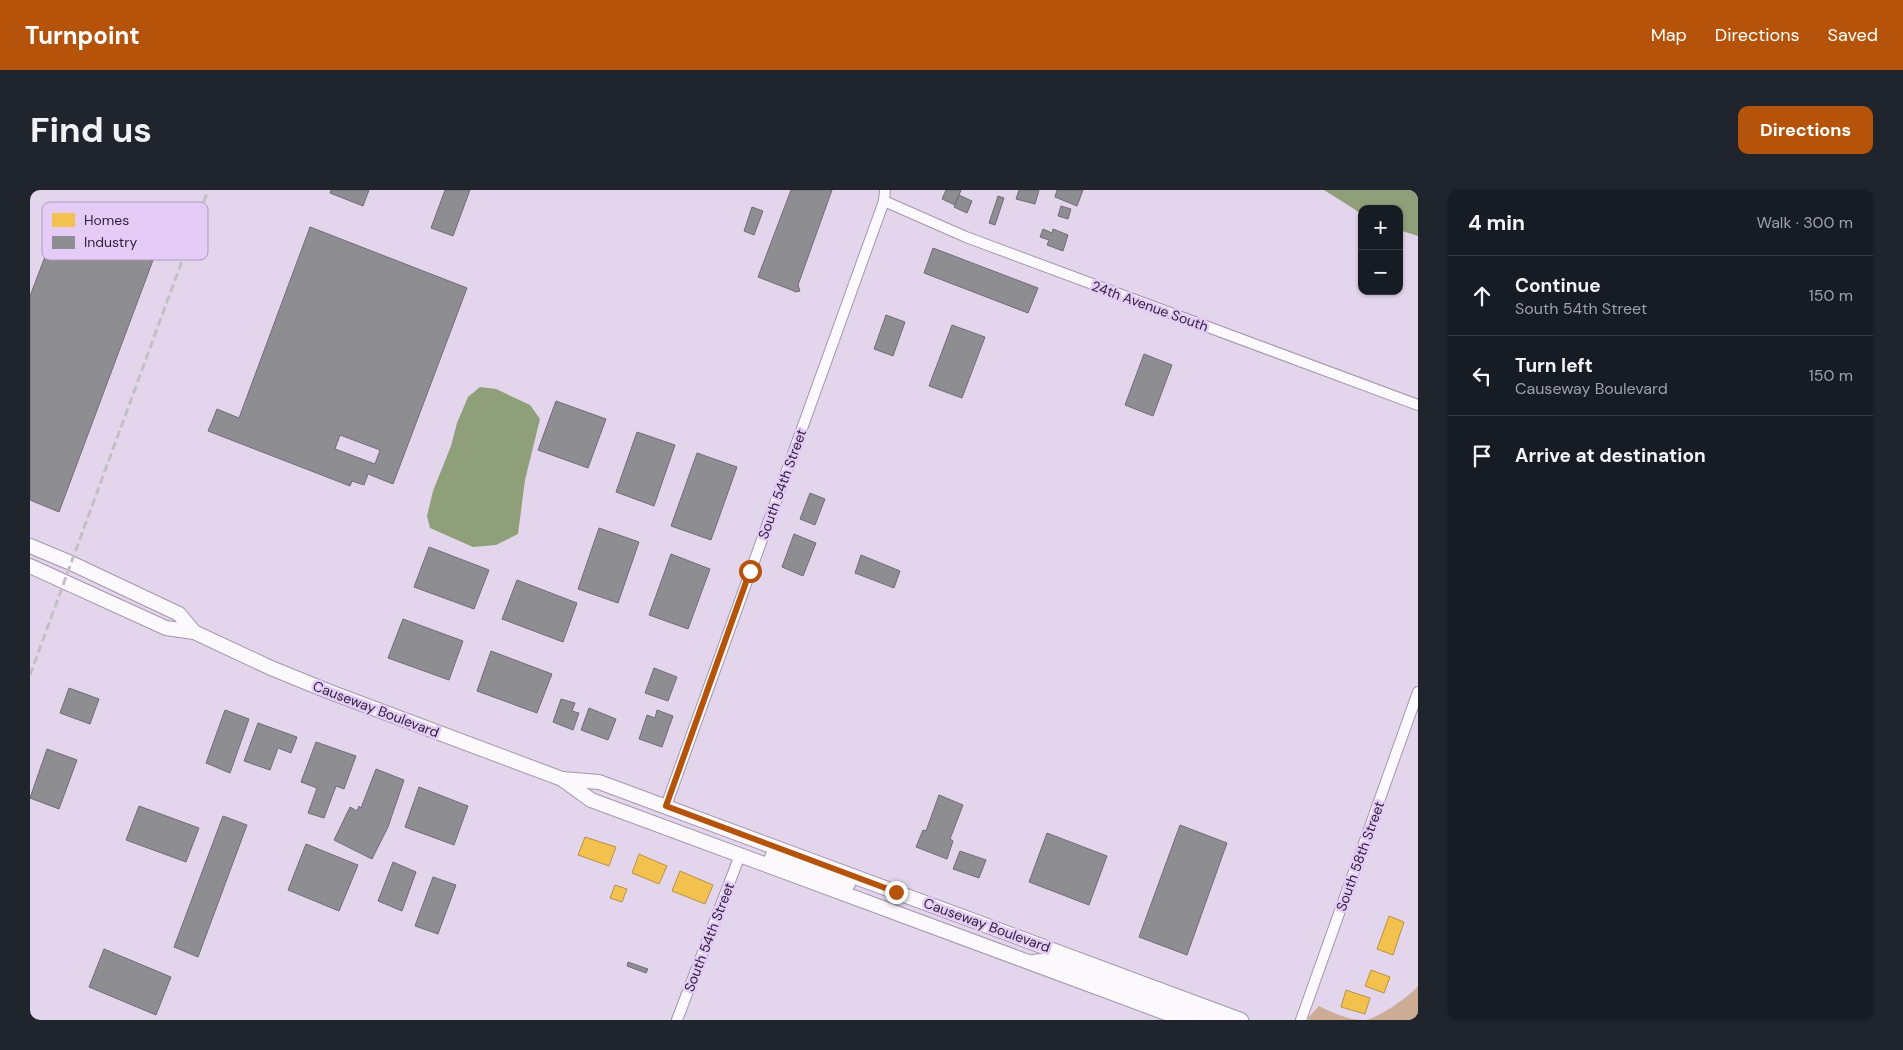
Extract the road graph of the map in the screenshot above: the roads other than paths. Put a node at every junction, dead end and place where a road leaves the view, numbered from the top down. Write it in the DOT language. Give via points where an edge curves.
graph roads {
  1 [pos="885,190"];
  2 [pos="884,201"];
  3 [pos="1418,405"];
  4 [pos="30,546"];
  5 [pos="30,566"];
  6 [pos="194,632"];
  7 [pos="1418,692"];
  8 [pos="562,779"];
  9 [pos="582,793"];
  10 [pos="666,806"];
  11 [pos="740,855"];
  12 [pos="896,892"];
  13 [pos="1030,962"];
  14 [pos="678,1020"];
  15 [pos="1185,1020"];
  16 [pos="1213,1020"];
  17 [pos="1241,1020"];
  18 [pos="1301,1020"];
  1 -- 2 [label="street, South 54th Street"];
  2 -- 3 [label="street, 24th Avenue South" via="966,237"];
  2 -- 10 [label="street, South 54th Street"];
  4 -- 6 [label="main road, Causeway Boulevard" via="179,614"];
  5 -- 6 [label="main road, Causeway Boulevard" via="166,628"];
  6 -- 8 [label="main road, Causeway Boulevard" via="330,692"];
  7 -- 18 [label="street, South 58th Street"];
  8 -- 9 [label="main road, Causeway Boulevard"];
  8 -- 10 [label="main road, Causeway Boulevard" via="600,782"];
  9 -- 10 [label="main road" via="609,795 654,812 660,812"];
  9 -- 11 [label="main road, Causeway Boulevard" via="591,800"];
  10 -- 12 [label="main road, Causeway Boulevard"];
  11 -- 12 [label="main road" via="747,848 884,896"];
  11 -- 13 [label="main road, Causeway Boulevard"];
  11 -- 14 [label="street, South 54th Street"];
  12 -- 17 [label="main road, Causeway Boulevard"];
  13 -- 15 [label="main road, Causeway Boulevard"];
  13 -- 16 [label="main road" via="1052,960"];
}
